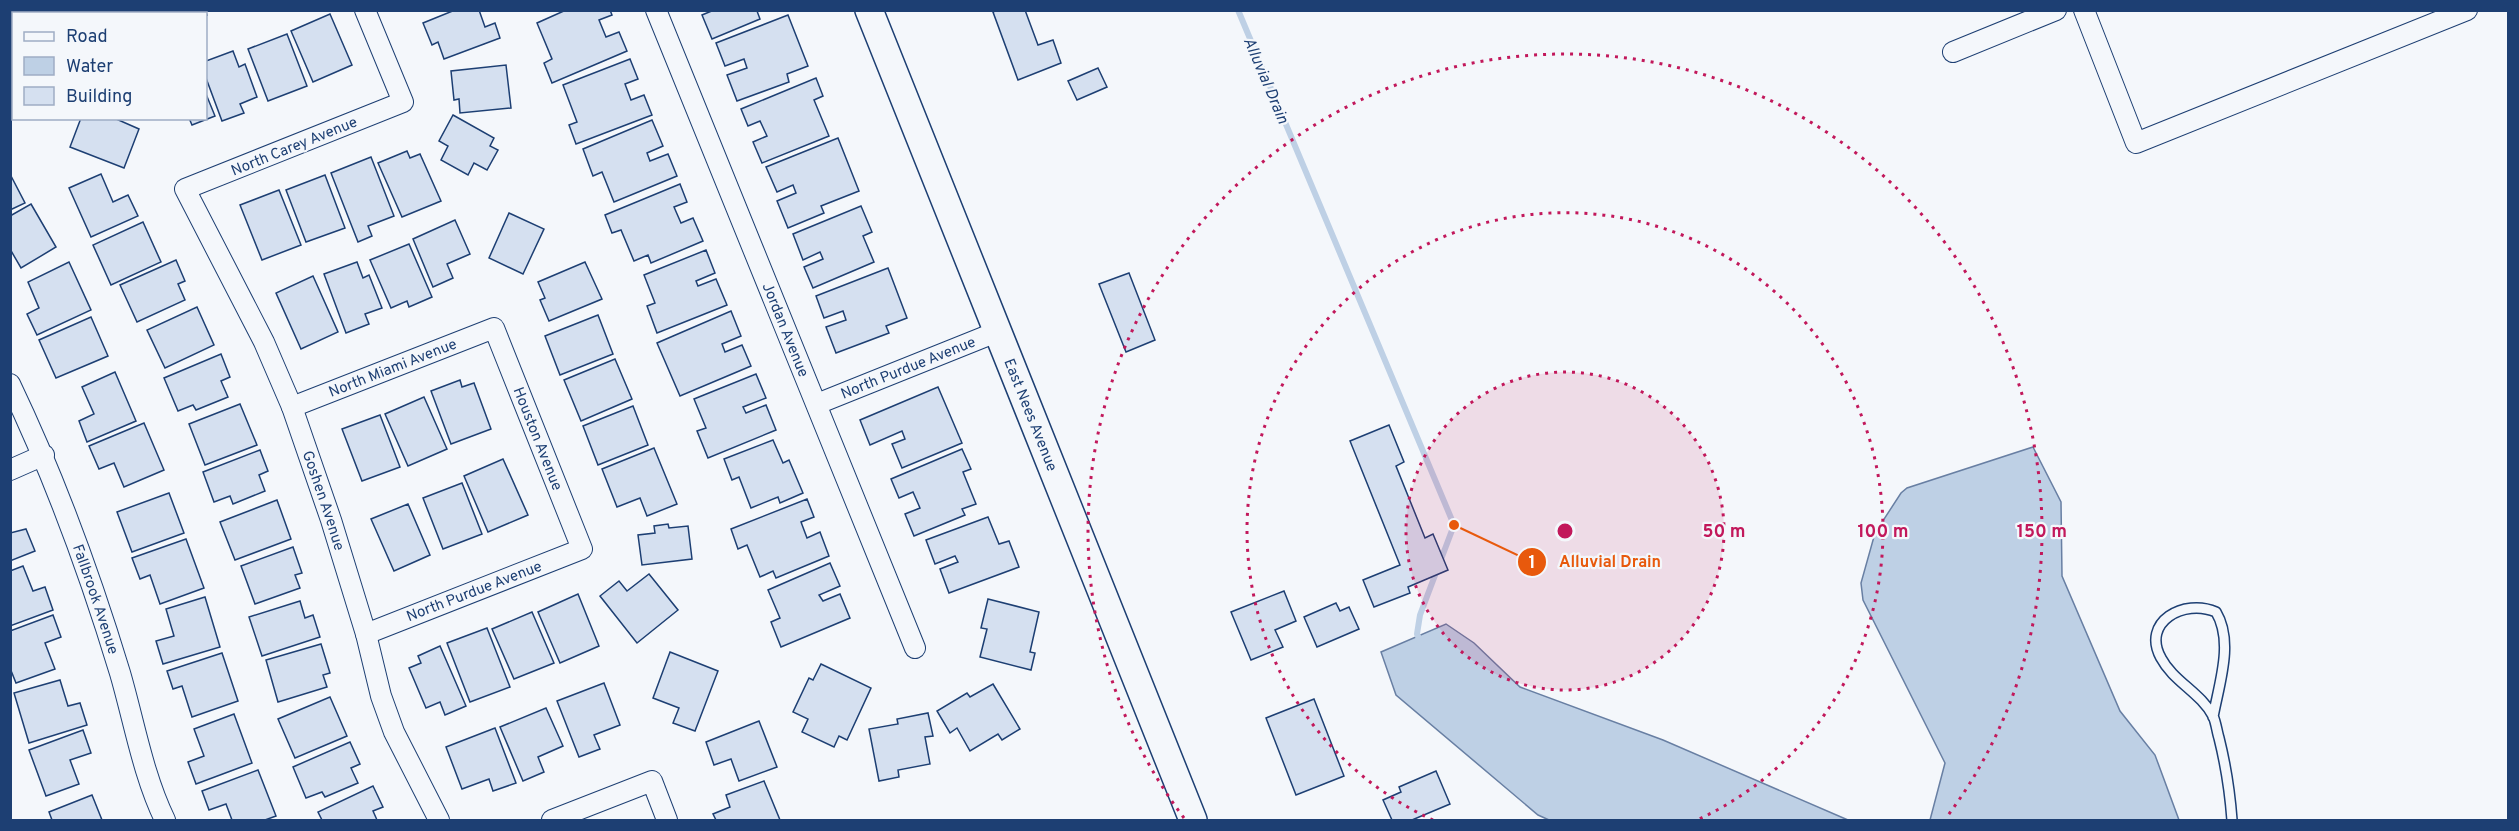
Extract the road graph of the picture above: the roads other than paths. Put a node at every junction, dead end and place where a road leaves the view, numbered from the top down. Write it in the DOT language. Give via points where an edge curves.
graph roads {
  1 [pos="365,10"];
  2 [pos="656,10"];
  3 [pos="869,10"];
  4 [pos="2056,10"];
  5 [pos="2084,10"];
  6 [pos="2467,10"];
  7 [pos="1953,52"];
  8 [pos="185,189"];
  9 [pos="494,328"];
  10 [pos="999,331"];
  11 [pos="10,384"];
  12 [pos="817,404"];
  13 [pos="292,407"];
  14 [pos="45,455"];
  15 [pos="10,470"];
  16 [pos="582,549"];
  17 [pos="366,634"];
  18 [pos="915,648"];
  19 [pos="2213,717"];
  20 [pos="165,820"];
  21 [pos="439,820"];
  22 [pos="552,820"];
  23 [pos="667,820"];
  24 [pos="1193,820"];
  25 [pos="2232,820"];
  1 -- 8 [label="street, North Carey Avenue" via="403,102"];
  2 -- 12 [label="street, Jordan Avenue"];
  3 -- 10 [label="main road, East Nees Avenue"];
  4 -- 7 [label="street"];
  5 -- 6 [label="street" via="2136,143"];
  8 -- 13 [label="street, Goshen Avenue" via="259,332"];
  9 -- 13 [label="street, North Miami Avenue"];
  9 -- 16 [label="street, Houston Avenue"];
  10 -- 12 [label="street, North Purdue Avenue"];
  10 -- 24 [label="main road, East Nees Avenue"];
  11 -- 14 [label="street, Fallbrook Avenue"];
  12 -- 18 [label="street, Jordan Avenue"];
  13 -- 17 [label="street, Goshen Avenue"];
  14 -- 15 [label="street"];
  14 -- 20 [label="street, Fallbrook Avenue" via="87,567"];
  16 -- 17 [label="street, North Purdue Avenue"];
  17 -- 21 [label="street, Goshen Avenue" via="394,732"];
  19 -- 19 [label="lane" via="2225,632 2216,612 2191,606 2168,617 2155,641 2172,674"];
  19 -- 25 [label="lane" via="2229,787"];
  22 -- 23 [label="street" via="652,781"];
}
